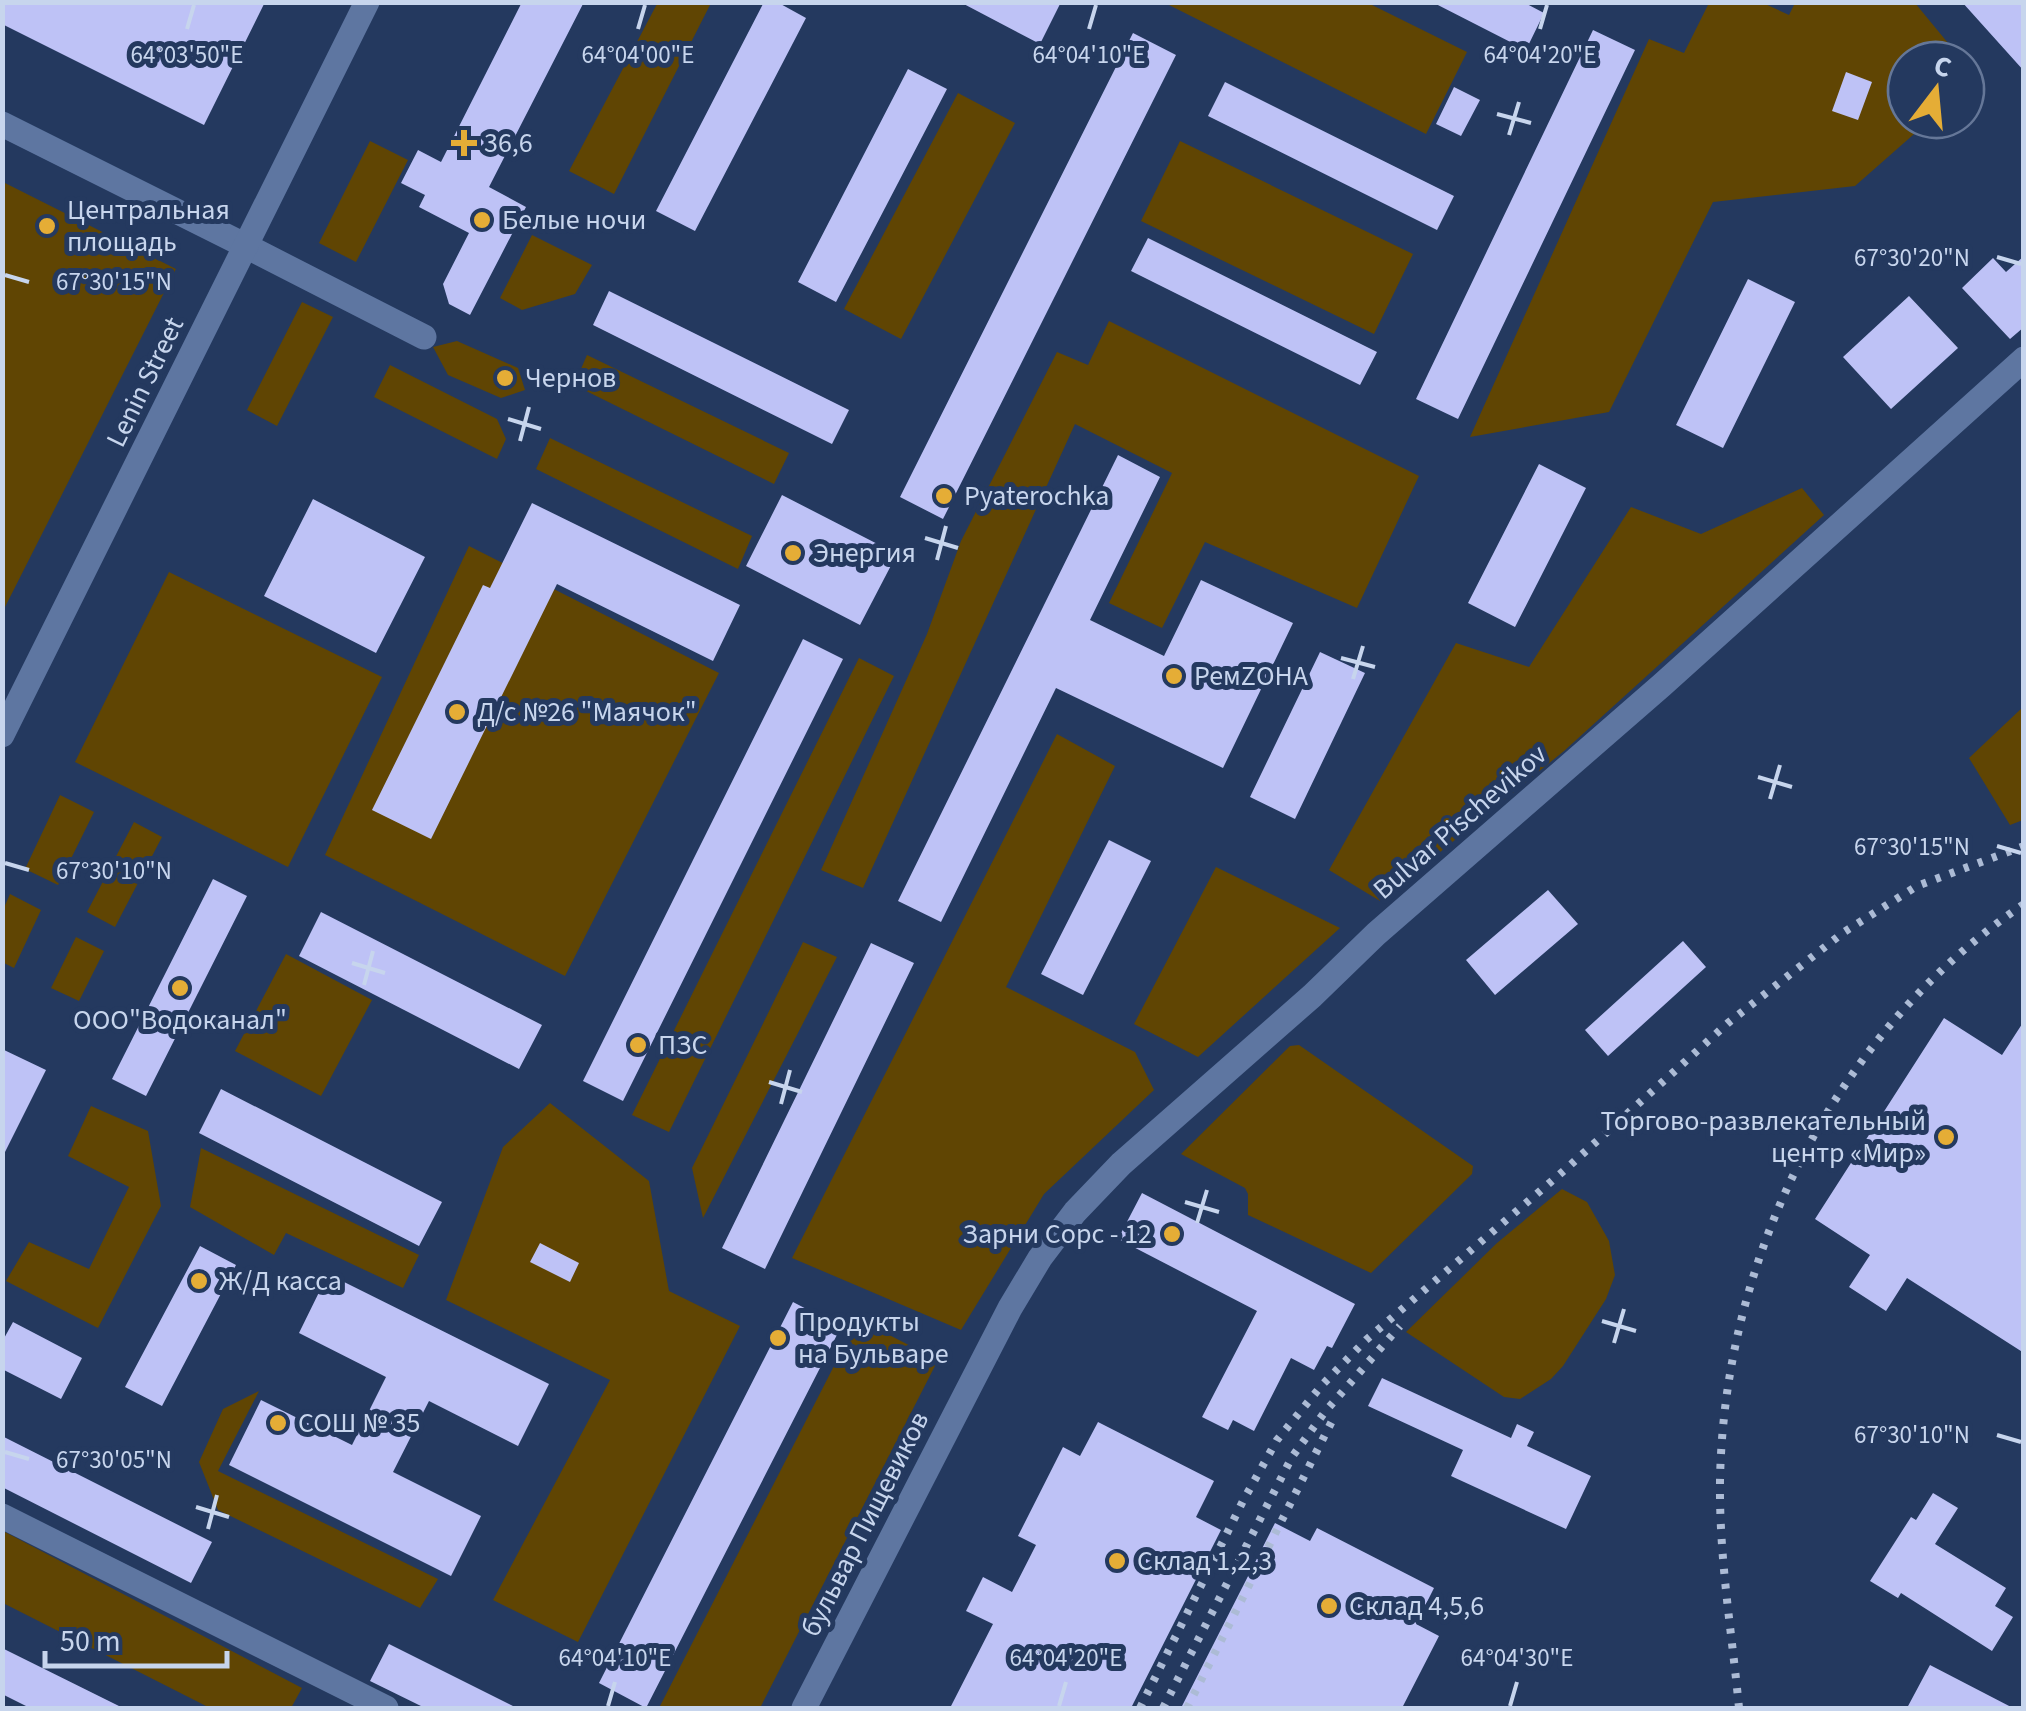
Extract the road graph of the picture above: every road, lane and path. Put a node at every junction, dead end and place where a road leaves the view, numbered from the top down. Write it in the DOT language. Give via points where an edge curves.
graph roads {
  1 [pos="367,2"];
  2 [pos="2,124"];
  3 [pos="246,246"];
  4 [pos="424,337"];
  5 [pos="2024,359"];
  6 [pos="2,735"];
  7 [pos="2,1516"];
  8 [pos="386,1708"];
  9 [pos="804,1708"];
  1 -- 3 [label="main road, Lenin Street"];
  2 -- 3 [label="main road"];
  3 -- 4 [label="main road"];
  3 -- 6 [label="main road, Lenin Street"];
  5 -- 9 [label="main road, бульвар Пищевиков" via="1376,934 1074,1212 1010,1308"];
  7 -- 8 [label="main road"];
}
